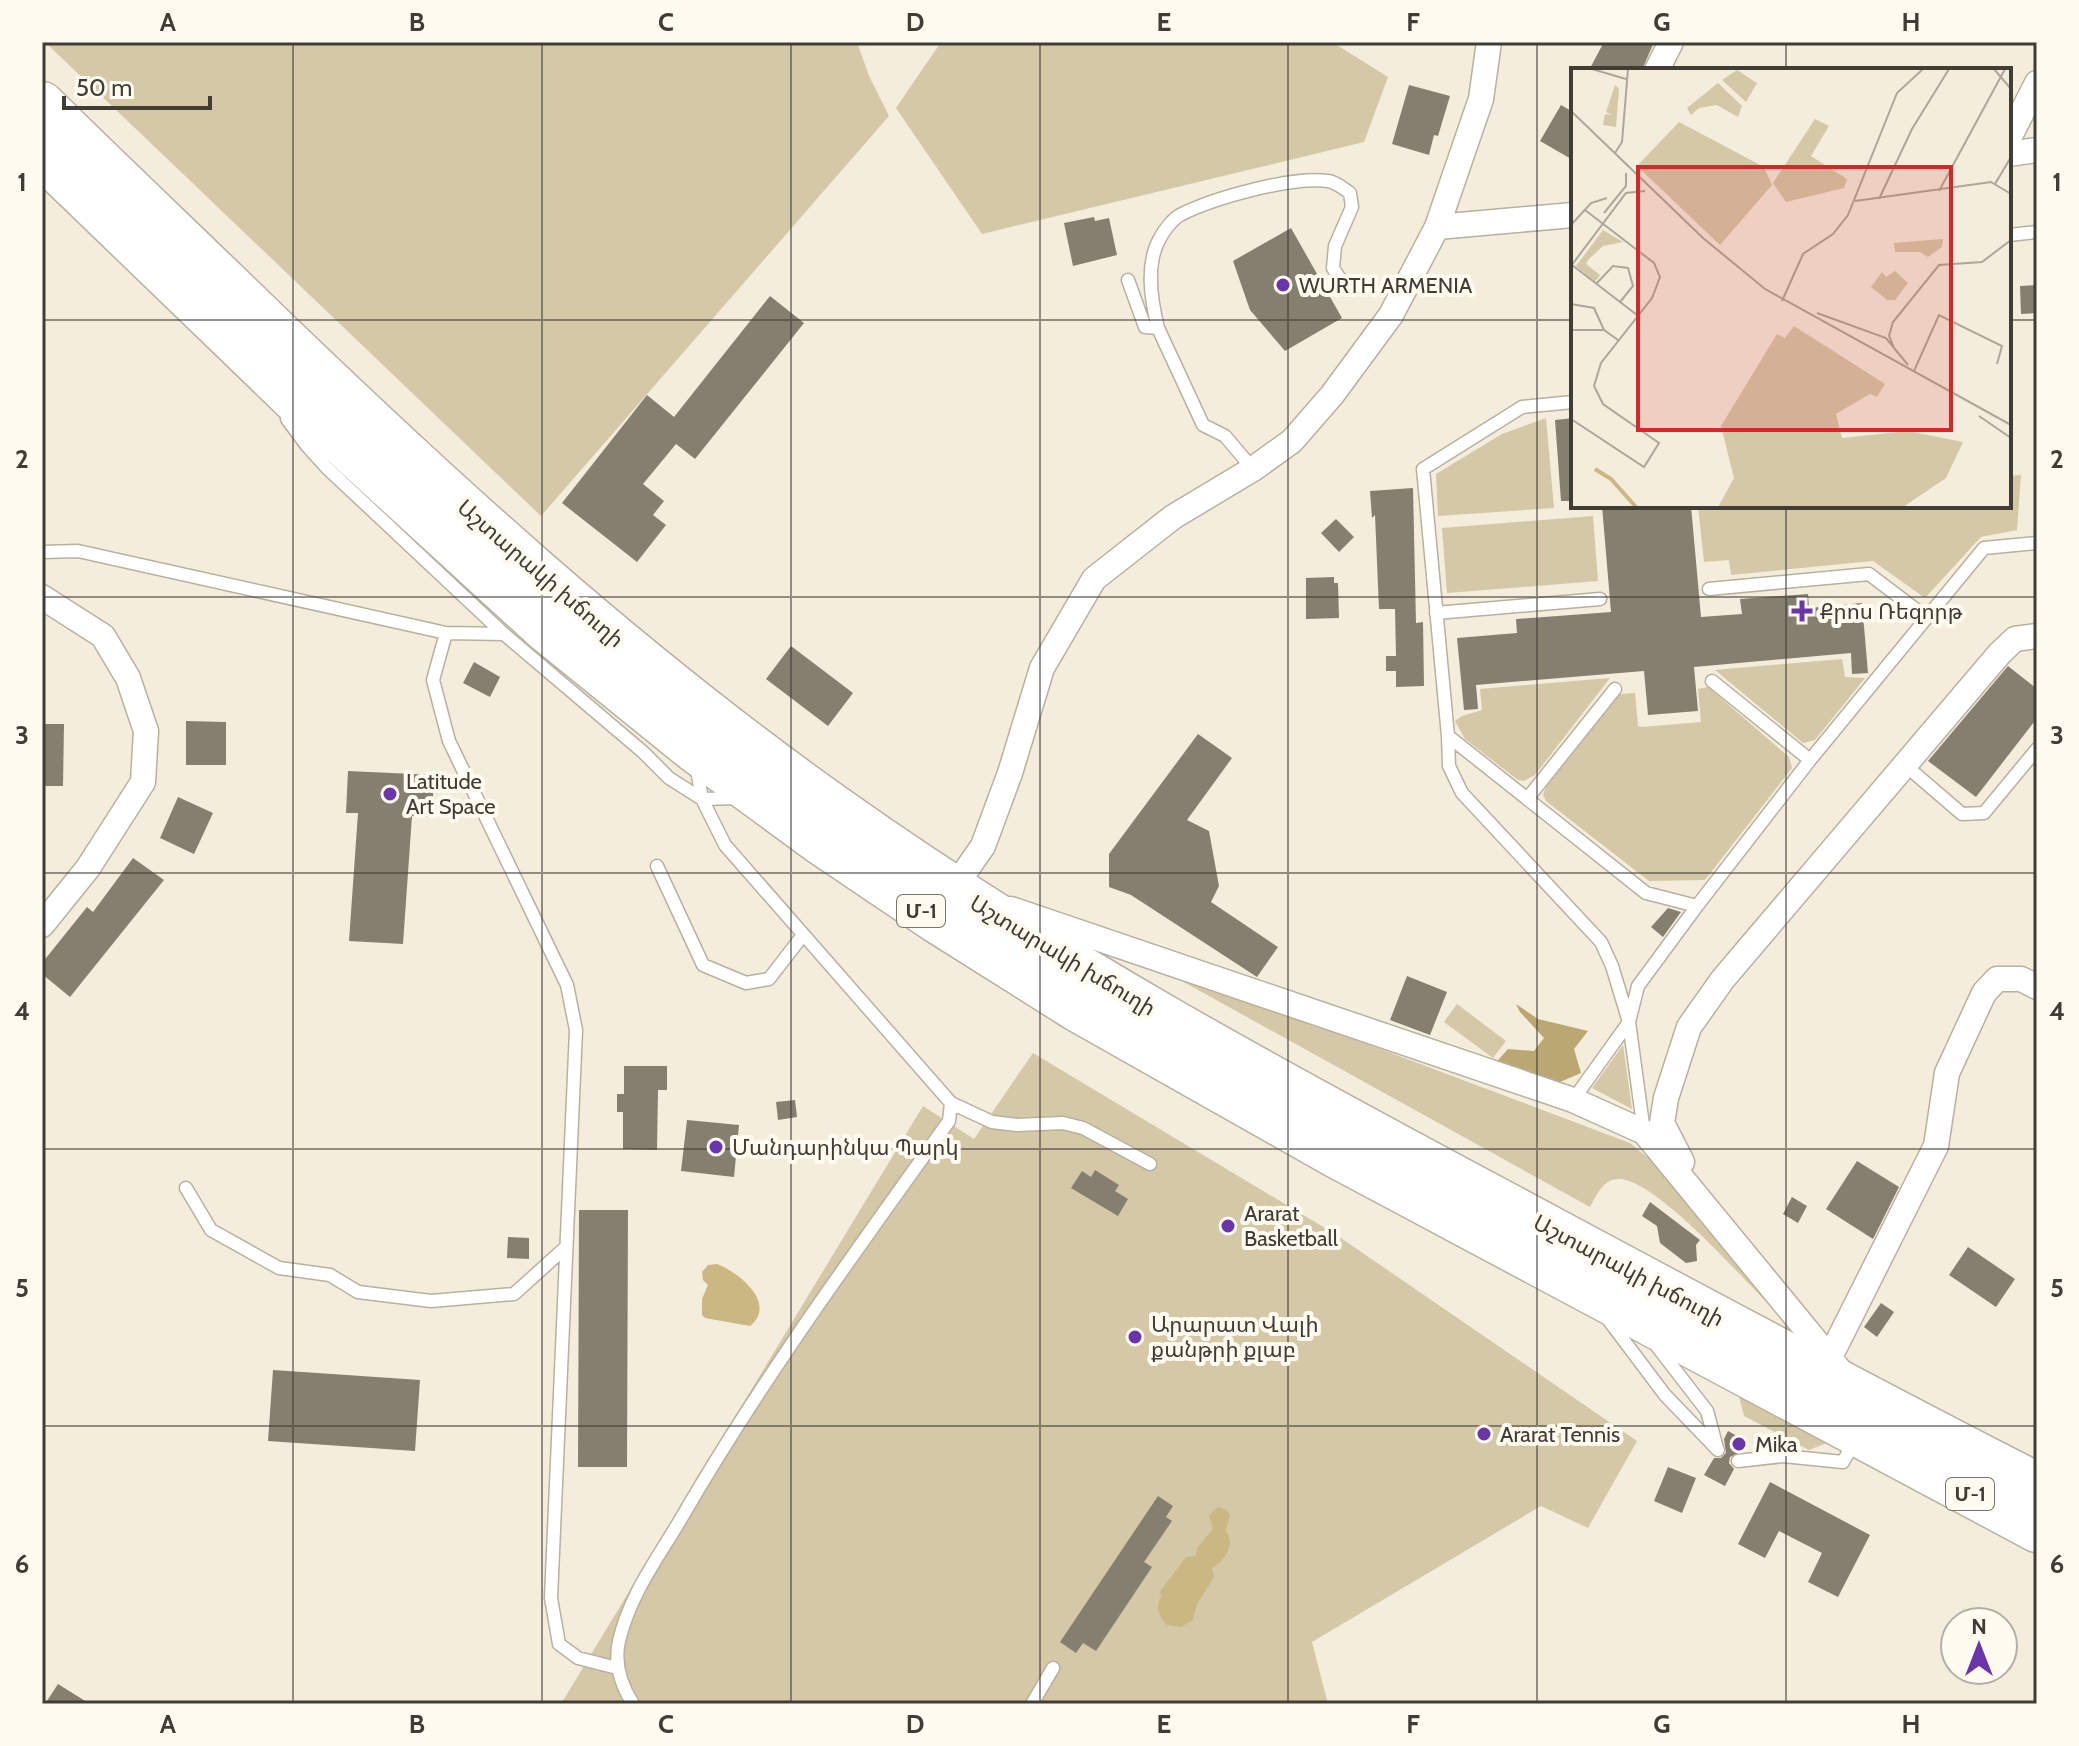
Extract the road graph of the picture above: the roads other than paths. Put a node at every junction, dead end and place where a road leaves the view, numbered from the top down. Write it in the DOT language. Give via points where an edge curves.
graph roads {
  1 [pos="1489,42"];
  2 [pos="1671,42"];
  3 [pos="1658,68"];
  4 [pos="2037,83"];
  5 [pos="2011,134"];
  6 [pos="54,142"];
  7 [pos="2037,150"];
  8 [pos="2011,154"];
  9 [pos="1571,215"];
  10 [pos="1437,227"];
  11 [pos="2037,232"];
  12 [pos="2011,235"];
  13 [pos="1128,280"];
  14 [pos="1346,288"];
  15 [pos="1158,328"];
  16 [pos="294,396"];
  17 [pos="1571,402"];
  18 [pos="1253,469"];
  19 [pos="2037,543"];
  20 [pos="42,552"];
  21 [pos="1709,589"];
  22 [pos="42,597"];
  23 [pos="1600,599"];
  24 [pos="1436,613"];
  25 [pos="1927,618"];
  26 [pos="446,633"];
  27 [pos="504,634"];
  28 [pos="2037,636"];
  29 [pos="1712,681"];
  30 [pos="1615,689"];
  31 [pos="1448,736"];
  32 [pos="693,749"];
  33 [pos="2037,749"];
  34 [pos="1810,760"];
  35 [pos="1905,765"];
  36 [pos="758,798"];
  37 [pos="702,799"];
  38 [pos="1527,799"];
  39 [pos="657,866"];
  40 [pos="968,898"];
  41 [pos="1697,906"];
  42 [pos="42,925"];
  43 [pos="803,935"];
  44 [pos="2037,987"];
  45 [pos="1629,1022"];
  46 [pos="1573,1100"];
  47 [pos="951,1103"];
  48 [pos="1644,1132"];
  49 [pos="1150,1164"];
  50 [pos="186,1188"];
  51 [pos="1700,1200"];
  52 [pos="566,1247"];
  53 [pos="1604,1298"];
  54 [pos="1830,1357"];
  55 [pos="1858,1413"];
  56 [pos="1910,1440"];
  57 [pos="1738,1461"];
  58 [pos="2037,1485"];
  59 [pos="2037,1530"];
  60 [pos="617,1668"];
  61 [pos="1053,1668"];
  62 [pos="633,1704"];
  63 [pos="1032,1704"];
  1 -- 10 [label="street" via="1481,99"];
  2 -- 3 [label="street"];
  4 -- 5 [label="street"];
  6 -- 16 [label="highway, Աշտարակի խճուղի / Մ-1"];
  6 -- 16 [label="highway, Աշտարակի խճուղի / Մ-1" via="238,344"];
  7 -- 8 [label="street"];
  9 -- 10 [label="street"];
  10 -- 18 [label="street" via="1391,315 1332,395 1292,441"];
  11 -- 12 [label="lane"];
  13 -- 15 [label="lane" via="1145,327"];
  14 -- 15 [label="lane" via="1333,268 1335,246 1352,207 1350,193 1331,181 1265,187 1177,217 1161,236 1151,289"];
  15 -- 18 [label="lane" via="1203,425 1225,436"];
  16 -- 27 [label="lane" via="307,446"];
  16 -- 32 [label="highway, Աշտարակի խճուղի / Մ-1" via="546,630"];
  16 -- 40 [label="highway, Աշտարակի խճուղի / Մ-1" via="570,602 735,734"];
  17 -- 24 [label="lane" via="1522,407 1423,469"];
  18 -- 40 [label="street" via="1173,517 1094,579 1042,668"];
  19 -- 25 [label="lane" via="1984,548"];
  20 -- 26 [label="lane" via="78,551"];
  21 -- 25 [label="lane" via="1869,574"];
  22 -- 42 [label="street" via="103,636 128,678 146,731 143,782 88,868"];
  23 -- 24 [label="lane"];
  24 -- 31 [label="lane"];
  25 -- 34 [label="lane"];
  26 -- 27 [label="lane"];
  26 -- 52 [label="lane" via="433,680 449,741 567,985 576,1030"];
  27 -- 37 [label="lane" via="669,778"];
  28 -- 35 [label="street" via="2015,639 2000,653"];
  29 -- 34 [label="lane"];
  30 -- 38 [label="lane"];
  31 -- 38 [label="lane"];
  31 -- 45 [label="lane" via="1449,766 1462,793 1601,942"];
  32 -- 36 [label="highway, Աշտարակի խճուղի / Մ-1"];
  32 -- 37 [label="lane"];
  33 -- 35 [label="lane" via="1984,813 1974,815 1962,814"];
  34 -- 41 [label="lane"];
  35 -- 51 [label="street" via="1723,979 1689,1027 1662,1123"];
  36 -- 37 [label="lane"];
  36 -- 53 [label="highway, Աշտարակի խճուղի / Մ-1" via="1075,1008"];
  37 -- 43 [label="lane" via="725,845"];
  38 -- 41 [label="lane" via="1646,893"];
  39 -- 43 [label="lane" via="703,965 746,983 769,979"];
  40 -- 46 [label="street" via="1015,909"];
  40 -- 55 [label="highway, Աշտարակի խճուղի / Մ-1" via="1091,975"];
  41 -- 45 [label="lane" via="1638,986"];
  43 -- 47 [label="lane"];
  44 -- 54 [label="street" via="2021,979 1997,979 1984,993 1947,1073 1936,1146"];
  45 -- 46 [label="lane"];
  45 -- 48 [label="lane"];
  46 -- 48 [label="street"];
  47 -- 49 [label="lane" via="992,1122 1083,1128"];
  47 -- 60 [label="lane" via="949,1121 824,1294 651,1565 628,1611"];
  48 -- 51 [label="street"];
  50 -- 52 [label="lane" via="211,1230 279,1268 330,1275 358,1292 431,1301 514,1294"];
  51 -- 54 [label="street"];
  52 -- 60 [label="lane" via="551,1598 559,1644 578,1658"];
  53 -- 53 [label="lane" via="1665,1395 1718,1450 1707,1411 1659,1348"];
  53 -- 55 [label="highway, Աշտարակի խճուղի / Մ-1"];
  54 -- 55 [label="street"];
  55 -- 56 [label="highway, Աշտարակի խճուղի / Մ-1"];
  55 -- 57 [label="lane" via="1843,1462 1783,1456"];
  56 -- 58 [label="highway, Աշտարակի խճուղի / Մ-1"];
  56 -- 59 [label="highway, Աշտարակի խճուղի / Մ-1"];
  60 -- 62 [label="lane"];
  61 -- 63 [label="lane"];
}
